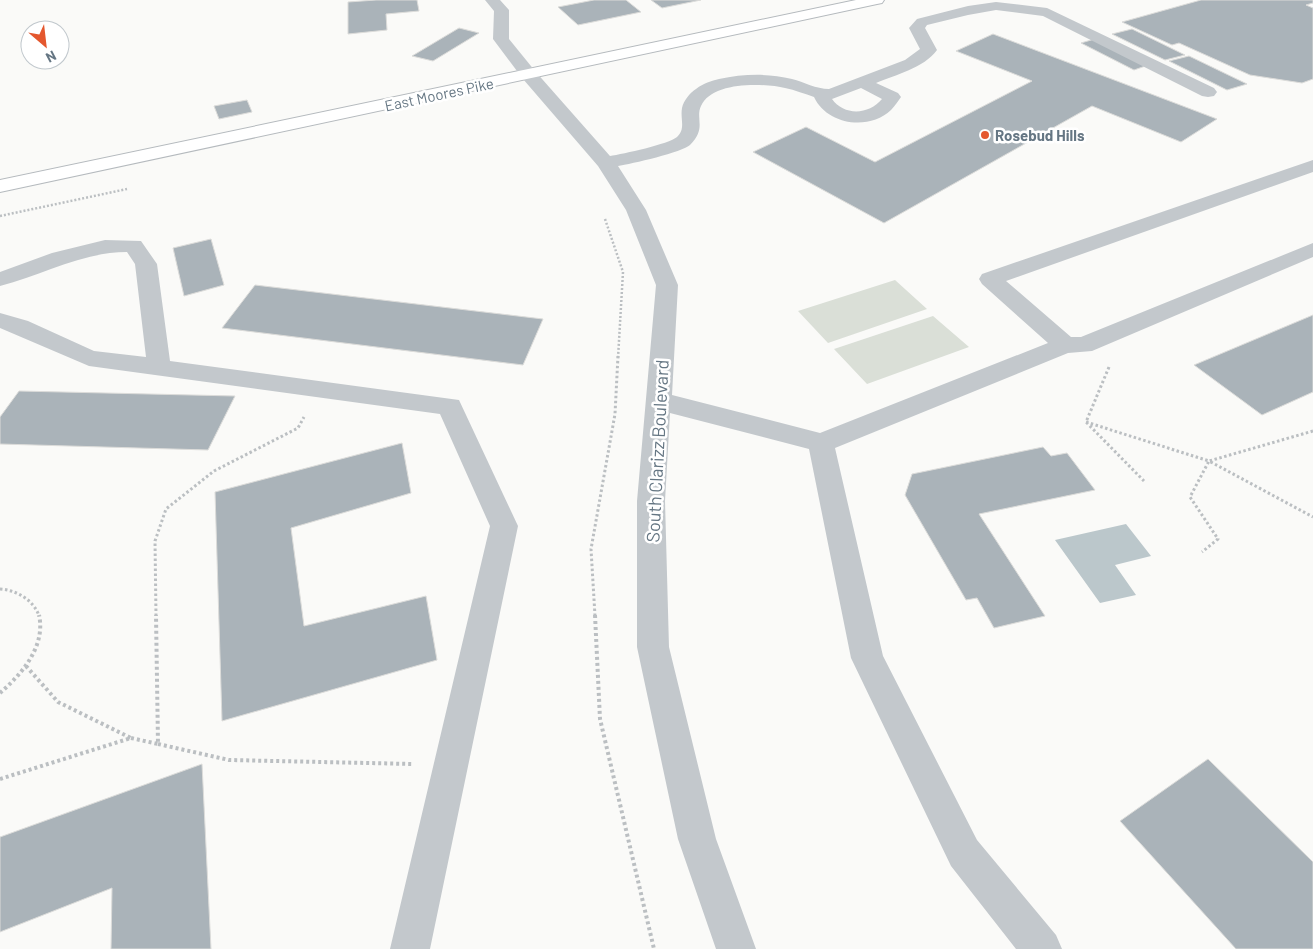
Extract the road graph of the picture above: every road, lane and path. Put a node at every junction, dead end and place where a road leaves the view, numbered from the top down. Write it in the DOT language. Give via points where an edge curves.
graph roads {
  1 [pos="492,0"];
  2 [pos="877,0"];
  3 [pos="529,75"];
  4 [pos="861,82"];
  5 [pos="1208,92"];
  6 [pos="821,94"];
  7 [pos="606,163"];
  8 [pos="1313,166"];
  9 [pos="0,186"];
  10 [pos="602,213"];
  11 [pos="1313,250"];
  12 [pos="0,279"];
  13 [pos="0,320"];
  14 [pos="1074,345"];
  15 [pos="159,368"];
  16 [pos="320,389"];
  17 [pos="660,401"];
  18 [pos="1086,422"];
  19 [pos="1313,431"];
  20 [pos="822,443"];
  21 [pos="1209,461"];
  22 [pos="1144,481"];
  23 [pos="1313,517"];
  24 [pos="1202,552"];
  25 [pos="0,589"];
  26 [pos="26,666"];
  27 [pos="0,694"];
  28 [pos="131,738"];
  29 [pos="158,744"];
  30 [pos="452,765"];
  31 [pos="0,779"];
  32 [pos="410,949"];
  33 [pos="654,949"];
  34 [pos="736,949"];
  35 [pos="1042,949"];
  1 -- 3 [label="street, South Clarizz Boulevard" via="502,10 501,38"];
  2 -- 3 [label="main road, East Moores Pike"];
  3 -- 7 [label="street, South Clarizz Boulevard"];
  3 -- 9 [label="main road, East Moores Pike"];
  4 -- 5 [label="street" via="911,62 929,50 917,28 922,22 995,6 1047,12"];
  4 -- 6 [label="street" via="830,94"];
  4 -- 6 [label="street" via="892,97 888,105 871,116 852,117 837,113 824,103"];
  6 -- 7 [label="street" via="788,83 752,78 720,84 699,94 691,108 692,128 683,142 638,157"];
  7 -- 17 [label="street, South Clarizz Boulevard" via="636,210 667,285"];
  8 -- 14 [label="street" via="990,279"];
  10 -- 33 [label="path" via="624,272 615,414 591,549 600,719"];
  11 -- 14 [label="street"];
  12 -- 15 [label="street" via="105,246 133,246 146,264"];
  13 -- 15 [label="street" via="89,358"];
  14 -- 18 [label="path" via="1110,368"];
  14 -- 20 [label="street"];
  15 -- 16 [label="street"];
  16 -- 29 [label="path" via="298,428 214,471 166,509 155,541"];
  16 -- 30 [label="street" via="450,406 504,526"];
  17 -- 20 [label="street"];
  17 -- 34 [label="street, South Clarizz Boulevard" via="651,501 653,647 697,839"];
  18 -- 21 [label="path"];
  18 -- 22 [label="path"];
  19 -- 21 [label="path"];
  20 -- 35 [label="street" via="867,658 964,852"];
  21 -- 23 [label="path"];
  21 -- 24 [label="path" via="1190,497 1218,539"];
  25 -- 26 [label="path" via="26,598 38,613 40,634"];
  26 -- 27 [label="path"];
  26 -- 28 [label="path" via="58,702"];
  28 -- 29 [label="path"];
  28 -- 31 [label="path"];
  29 -- 30 [label="path" via="229,760"];
  30 -- 32 [label="street"];
}
